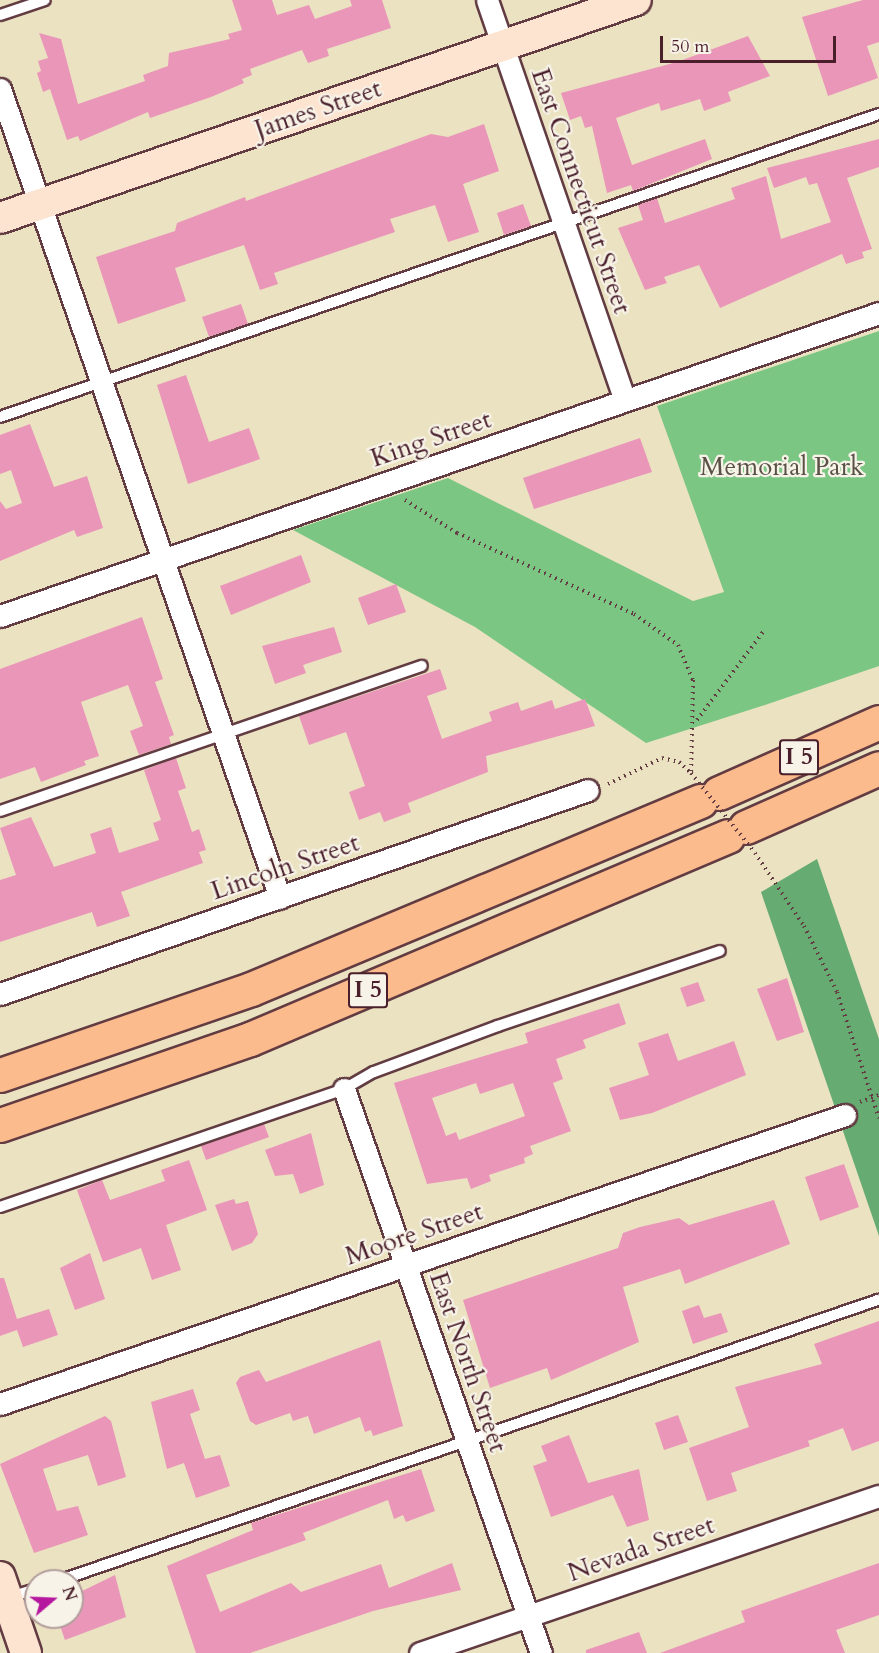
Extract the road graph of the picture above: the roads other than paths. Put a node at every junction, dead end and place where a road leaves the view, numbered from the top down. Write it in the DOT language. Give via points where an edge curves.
graph roads {
  1 [pos="45,0"];
  2 [pos="487,0"];
  3 [pos="636,0"];
  4 [pos="0,15"];
  5 [pos="503,46"];
  6 [pos="0,88"];
  7 [pos="879,114"];
  8 [pos="40,204"];
  9 [pos="0,218"];
  10 [pos="563,223"];
  11 [pos="879,313"];
  12 [pos="102,382"];
  13 [pos="625,400"];
  14 [pos="0,417"];
  15 [pos="163,560"];
  16 [pos="0,616"];
  17 [pos="422,666"];
  18 [pos="879,722"];
  19 [pos="223,734"];
  20 [pos="879,768"];
  21 [pos="588,790"];
  22 [pos="0,811"];
  23 [pos="280,898"];
  24 [pos="720,951"];
  25 [pos="0,994"];
  26 [pos="0,1076"];
  27 [pos="344,1089"];
  28 [pos="845,1115"];
  29 [pos="0,1125"];
  30 [pos="0,1207"];
  31 [pos="405,1265"];
  32 [pos="878,1300"];
  33 [pos="0,1404"];
  34 [pos="467,1441"];
  35 [pos="879,1496"];
  36 [pos="84,1572"];
  37 [pos="4,1588"];
  38 [pos="24,1589"];
  39 [pos="527,1616"];
  40 [pos="26,1653"];
  41 [pos="420,1653"];
  42 [pos="541,1653"];
  1 -- 4 [label="lane"];
  2 -- 5 [label="street, East Connecticut Street"];
  3 -- 5 [label="main road, James Street"];
  5 -- 8 [label="main road, James Street"];
  5 -- 10 [label="street, East Connecticut Street"];
  6 -- 8 [label="street"];
  7 -- 10 [label="lane"];
  8 -- 9 [label="main road, James Street"];
  8 -- 12 [label="street"];
  10 -- 12 [label="lane"];
  10 -- 13 [label="street, East Connecticut Street"];
  11 -- 13 [label="street, King Street"];
  12 -- 14 [label="lane"];
  12 -- 15 [label="street"];
  13 -- 15 [label="street, King Street"];
  15 -- 16 [label="street, King Street"];
  15 -- 19 [label="street"];
  17 -- 19 [label="lane"];
  18 -- 26 [label="highway, I 5" via="703,789 251,989"];
  19 -- 22 [label="lane"];
  19 -- 23 [label="street"];
  20 -- 29 [label="highway, I 5" via="743,839 250,1039"];
  21 -- 23 [label="street, Lincoln Street"];
  23 -- 25 [label="street, Lincoln Street"];
  24 -- 27 [label="lane" via="498,1026 374,1072"];
  27 -- 30 [label="lane"];
  27 -- 31 [label="street, East North Street"];
  28 -- 31 [label="street, Moore Street"];
  31 -- 33 [label="street, Moore Street"];
  31 -- 34 [label="street, East North Street"];
  32 -- 34 [label="lane"];
  34 -- 36 [label="lane"];
  34 -- 39 [label="street, East North Street"];
  35 -- 39 [label="street, Nevada Street"];
  37 -- 38 [label="lane"];
  37 -- 40 [label="main road"];
  39 -- 41 [label="street, Nevada Street"];
  39 -- 42 [label="street, East North Street"];
}
